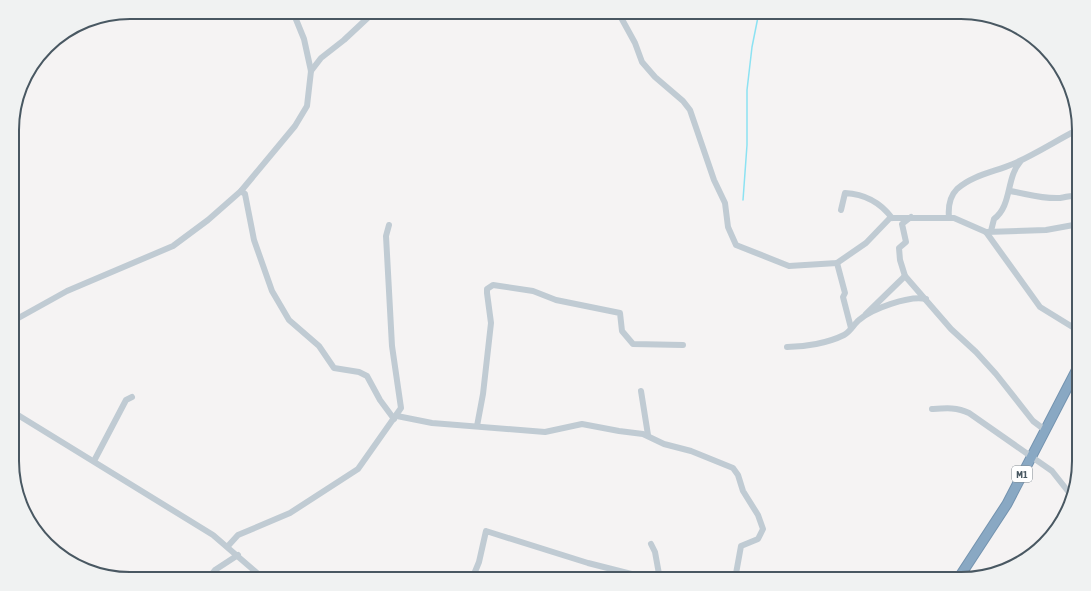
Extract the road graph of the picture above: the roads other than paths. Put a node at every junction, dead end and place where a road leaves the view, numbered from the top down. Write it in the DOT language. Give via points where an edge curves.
graph roads {
  1 [pos="297,19"];
  2 [pos="366,19"];
  3 [pos="622,19"];
  4 [pos="311,71"];
  5 [pos="1072,133"];
  6 [pos="1021,161"];
  7 [pos="241,190"];
  8 [pos="1010,191"];
  9 [pos="1072,195"];
  10 [pos="841,210"];
  11 [pos="911,217"];
  12 [pos="892,218"];
  13 [pos="949,218"];
  14 [pos="388,225"];
  15 [pos="1072,225"];
  16 [pos="989,232"];
  17 [pos="837,263"];
  18 [pos="905,276"];
  19 [pos="926,300"];
  20 [pos="19,319"];
  21 [pos="860,319"];
  22 [pos="1072,327"];
  23 [pos="852,328"];
  24 [pos="683,345"];
  25 [pos="787,347"];
  26 [pos="1072,379"];
  27 [pos="641,392"];
  28 [pos="132,397"];
  29 [pos="932,409"];
  30 [pos="19,416"];
  31 [pos="396,418"];
  32 [pos="477,426"];
  33 [pos="1045,430"];
  34 [pos="648,435"];
  35 [pos="1031,456"];
  36 [pos="94,461"];
  37 [pos="1068,491"];
  38 [pos="651,544"];
  39 [pos="228,546"];
  40 [pos="238,555"];
  41 [pos="213,572"];
  42 [pos="256,572"];
  43 [pos="475,572"];
  44 [pos="623,572"];
  45 [pos="659,572"];
  46 [pos="736,572"];
  47 [pos="963,572"];
  1 -- 4 [label="street"];
  2 -- 4 [label="street" via="321,58"];
  3 -- 17 [label="street" via="635,42 642,62 690,110 714,180 725,203 728,227 736,245 789,266"];
  4 -- 7 [label="street" via="309,96 302,116"];
  5 -- 6 [label="street"];
  6 -- 8 [label="street" via="1012,172"];
  6 -- 13 [label="street" via="979,175 957,189 949,201"];
  7 -- 20 [label="street" via="208,220 173,246 67,291"];
  7 -- 31 [label="street" via="245,194 252,235 267,278 287,317 295,327 319,346 334,368 367,376 380,400"];
  8 -- 9 [label="street" via="1038,198"];
  8 -- 16 [label="street"];
  10 -- 12 [label="street" via="843,195 854,194 876,202"];
  11 -- 12 [label="street"];
  11 -- 13 [label="street"];
  11 -- 18 [label="street" via="902,224 906,242 899,248"];
  12 -- 17 [label="street" via="866,243"];
  13 -- 16 [label="street"];
  14 -- 31 [label="street" via="386,236 392,346 401,402"];
  15 -- 16 [label="street" via="1046,230"];
  16 -- 22 [label="street" via="1040,307"];
  17 -- 23 [label="street"];
  18 -- 19 [label="street"];
  18 -- 21 [label="street"];
  19 -- 21 [label="street" via="914,298 900,302"];
  19 -- 33 [label="street" via="996,374 1033,421"];
  21 -- 23 [label="street"];
  23 -- 25 [label="street" via="843,336 826,341"];
  24 -- 32 [label="street" via="633,344 622,331 620,313 556,300 533,291 493,285 486,293 491,323"];
  26 -- 33 [label="highway, M1"];
  27 -- 34 [label="street"];
  28 -- 36 [label="street" via="126,400"];
  29 -- 35 [label="street" via="961,409"];
  30 -- 36 [label="street"];
  31 -- 32 [label="street"];
  31 -- 39 [label="street" via="371,449 365,461 350,475 290,513 238,535"];
  32 -- 34 [label="street" via="545,432 582,424"];
  33 -- 35 [label="highway, M1"];
  34 -- 46 [label="street" via="669,446 691,451 736,471 743,491 763,528 758,539 741,546"];
  35 -- 37 [label="street" via="1052,471"];
  35 -- 47 [label="highway, M1" via="1007,504"];
  36 -- 39 [label="street"];
  38 -- 45 [label="street"];
  39 -- 40 [label="street"];
  40 -- 41 [label="street"];
  40 -- 42 [label="street"];
  43 -- 44 [label="street" via="486,531"];
}
